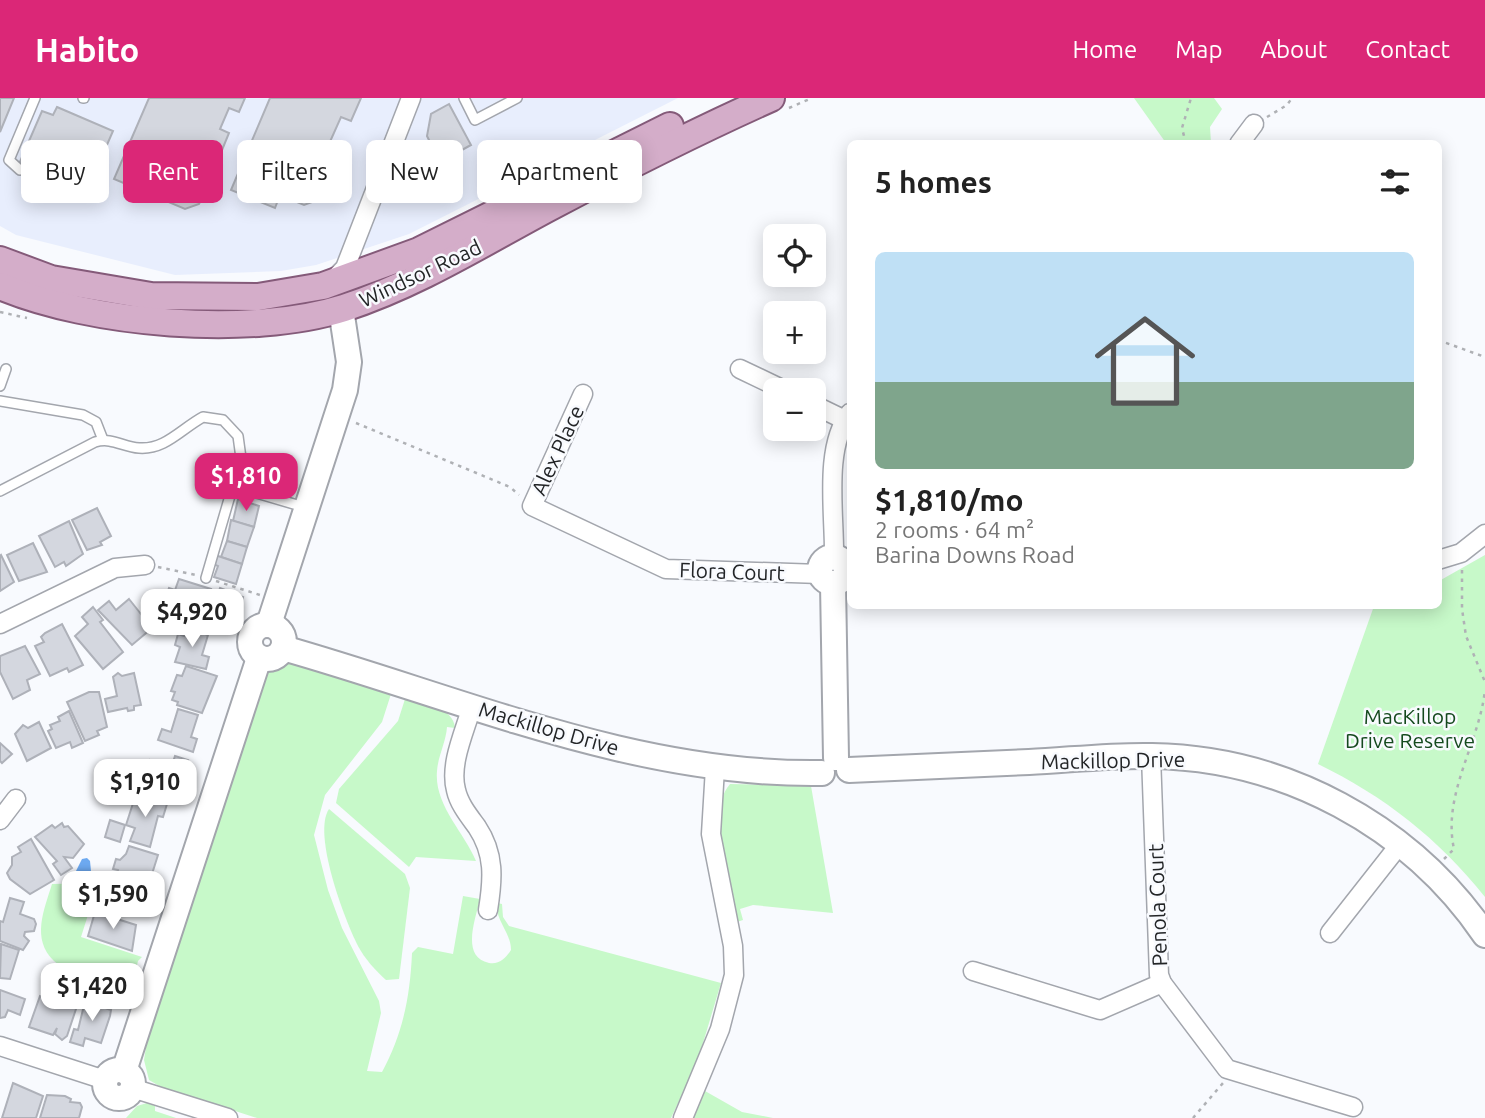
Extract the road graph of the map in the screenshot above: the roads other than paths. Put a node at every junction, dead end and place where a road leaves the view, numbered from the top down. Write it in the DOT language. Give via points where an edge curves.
graph roads {
  1 [pos="35,98"];
  2 [pos="411,98"];
  3 [pos="464,98"];
  4 [pos="517,98"];
  5 [pos="729,98"];
  6 [pos="771,98"];
  7 [pos="1254,124"];
  8 [pos="1242,140"];
  9 [pos="20,170"];
  10 [pos="0,260"];
  11 [pos="0,286"];
  12 [pos="323,286"];
  13 [pos="258,297"];
  14 [pos="341,309"];
  15 [pos="6,369"];
  16 [pos="740,369"];
  17 [pos="763,380"];
  18 [pos="0,386"];
  19 [pos="583,394"];
  20 [pos="0,401"];
  21 [pos="826,409"];
  22 [pos="847,416"];
  23 [pos="847,419"];
  24 [pos="103,440"];
  25 [pos="233,486"];
  26 [pos="0,491"];
  27 [pos="532,506"];
  28 [pos="306,507"];
  29 [pos="1485,534"];
  30 [pos="1442,558"];
  31 [pos="145,565"];
  32 [pos="837,571"];
  33 [pos="206,578"];
  34 [pos="0,624"];
  35 [pos="269,624"];
  36 [pos="283,648"];
  37 [pos="259,658"];
  38 [pos="472,706"];
  39 [pos="1151,755"];
  40 [pos="835,767"];
  41 [pos="716,768"];
  42 [pos="16,799"];
  43 [pos="0,820"];
  44 [pos="1400,844"];
  45 [pos="488,910"];
  46 [pos="1330,933"];
  47 [pos="1485,935"];
  48 [pos="973,971"];
  49 [pos="1162,983"];
  50 [pos="0,1046"];
  51 [pos="117,1091"];
  52 [pos="1353,1107"];
  53 [pos="228,1118"];
  54 [pos="683,1118"];
  1 -- 9 [label="lane" via="9,160"];
  2 -- 12 [label="street" via="345,268"];
  3 -- 4 [label="lane" via="475,120"];
  5 -- 12 [label="main road, Windsor Road" via="419,251"];
  6 -- 14 [label="main road, Windsor Road" via="442,266"];
  7 -- 8 [label="street"];
  10 -- 13 [label="main road, Windsor Road" via="51,279 115,292 190,299"];
  11 -- 14 [label="main road, Windsor Road" via="101,314 188,323 269,322"];
  12 -- 13 [label="main road, Windsor Road"];
  13 -- 14 [label="main road" via="330,301"];
  14 -- 28 [label="main road" via="349,362 337,415"];
  15 -- 18 [label="lane"];
  16 -- 17 [label="street"];
  19 -- 27 [label="street, Alex Place"];
  20 -- 24 [label="lane" via="83,415 96,422"];
  21 -- 22 [label="street"];
  23 -- 32 [label="street" via="832,470"];
  24 -- 25 [label="lane" via="149,448 169,441 203,417 223,420 239,436 242,448"];
  24 -- 26 [label="lane"];
  25 -- 28 [label="lane"];
  25 -- 33 [label="lane"];
  27 -- 32 [label="street, Flora Court" via="666,569"];
  28 -- 35 [label="main road"];
  29 -- 30 [label="street" via="1461,553"];
  31 -- 34 [label="street" via="114,568"];
  32 -- 40 [label="main road"];
  35 -- 36 [label="main road" via="282,633"];
  35 -- 37 [label="main road" via="256,628 250,637 252,652"];
  36 -- 37 [label="main road" via="274,657"];
  36 -- 38 [label="main road, Mackillop Drive"];
  37 -- 51 [label="main road"];
  38 -- 41 [label="main road, Mackillop Drive" via="615,748"];
  38 -- 45 [label="street" via="454,780 460,801 489,849 493,878"];
  39 -- 40 [label="main road, Mackillop Drive"];
  39 -- 44 [label="main road, Mackillop Drive" via="1212,761 1273,775 1331,799"];
  39 -- 49 [label="street, Penola Court" via="1158,975"];
  40 -- 41 [label="main road, Mackillop Drive" via="772,774"];
  41 -- 54 [label="street" via="711,834 733,946 733,975 720,1029"];
  42 -- 43 [label="street"];
  44 -- 46 [label="street"];
  44 -- 47 [label="main road, Mackillop Drive" via="1432,872"];
  48 -- 49 [label="street" via="1100,1010"];
  49 -- 52 [label="street, Penola Court" via="1227,1069"];
  50 -- 51 [label="street"];
  51 -- 53 [label="street"];
}
